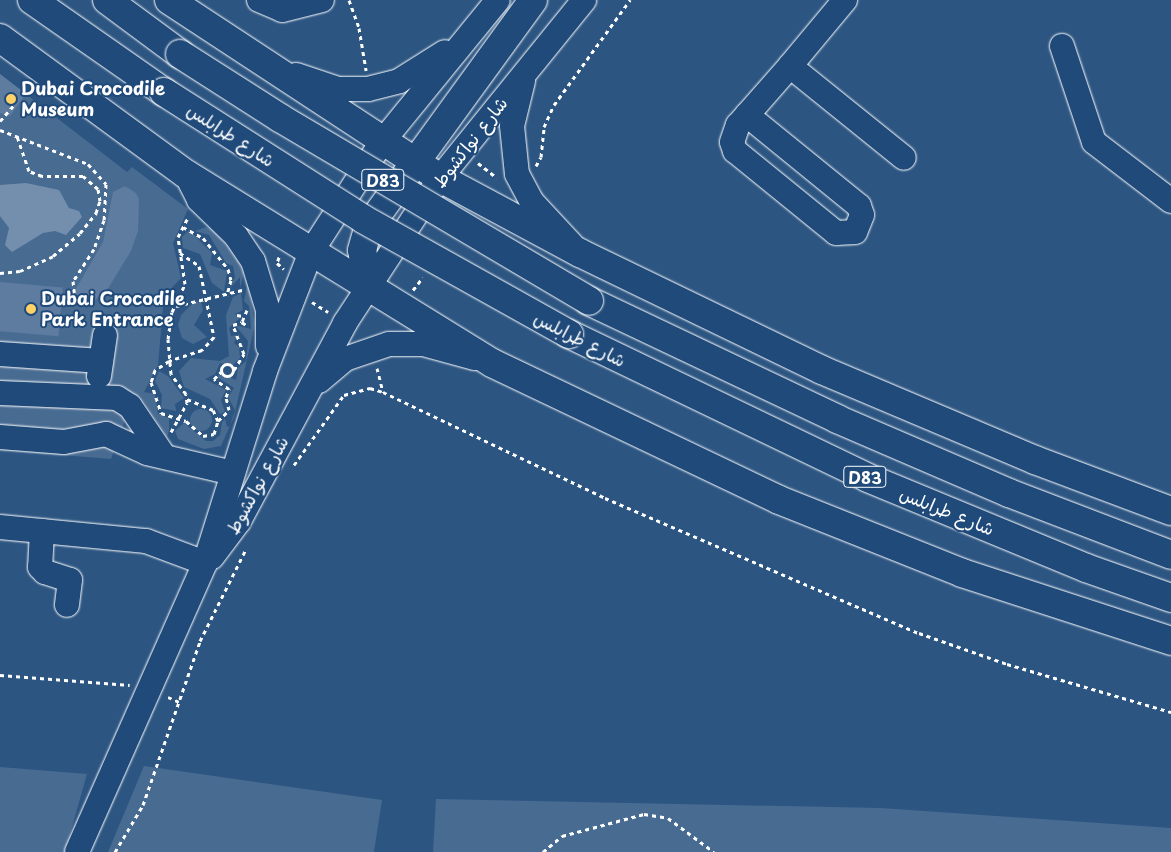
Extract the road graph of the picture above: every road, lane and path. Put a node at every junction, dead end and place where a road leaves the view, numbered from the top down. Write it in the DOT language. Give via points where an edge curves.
graph roads {
  1 [pos="32,0"];
  2 [pos="107,0"];
  3 [pos="168,0"];
  4 [pos="259,0"];
  5 [pos="322,0"];
  6 [pos="350,0"];
  7 [pos="498,0"];
  8 [pos="533,0"];
  9 [pos="584,0"];
  10 [pos="630,0"];
  11 [pos="845,0"];
  12 [pos="467,37"];
  13 [pos="0,38"];
  14 [pos="1062,46"];
  15 [pos="251,54"];
  16 [pos="790,66"];
  17 [pos="526,72"];
  18 [pos="368,89"];
  19 [pos="14,105"];
  20 [pos="747,115"];
  21 [pos="0,121"];
  22 [pos="0,130"];
  23 [pos="16,134"];
  24 [pos="382,142"];
  25 [pos="904,158"];
  26 [pos="414,162"];
  27 [pos="186,174"];
  28 [pos="516,174"];
  29 [pos="440,178"];
  30 [pos="108,190"];
  31 [pos="99,193"];
  32 [pos="1171,201"];
  33 [pos="191,211"];
  34 [pos="183,227"];
  35 [pos="180,252"];
  36 [pos="311,252"];
  37 [pos="580,253"];
  38 [pos="0,273"];
  39 [pos="260,276"];
  40 [pos="368,286"];
  41 [pos="227,295"];
  42 [pos="207,297"];
  43 [pos="75,299"];
  44 [pos="175,306"];
  45 [pos="237,315"];
  46 [pos="243,316"];
  47 [pos="242,322"];
  48 [pos="105,335"];
  49 [pos="0,354"];
  50 [pos="101,361"];
  51 [pos="169,361"];
  52 [pos="492,363"];
  53 [pos="234,370"];
  54 [pos="265,371"];
  55 [pos="221,372"];
  56 [pos="0,393"];
  57 [pos="306,394"];
  58 [pos="96,395"];
  59 [pos="187,398"];
  60 [pos="178,418"];
  61 [pos="218,421"];
  62 [pos="0,437"];
  63 [pos="162,453"];
  64 [pos="290,472"];
  65 [pos="233,473"];
  66 [pos="1171,510"];
  67 [pos="0,527"];
  68 [pos="42,530"];
  69 [pos="251,540"];
  70 [pos="1171,555"];
  71 [pos="205,563"];
  72 [pos="1171,598"];
  73 [pos="67,605"];
  74 [pos="1171,641"];
  75 [pos="0,675"];
  76 [pos="148,686"];
  77 [pos="179,702"];
  78 [pos="1171,712"];
  79 [pos="77,852"];
  80 [pos="115,852"];
  81 [pos="543,852"];
  82 [pos="714,852"];
  1 -- 72 [label="highway, شارع طرابلس / D83, bridge" via="164,92 363,219 569,334 868,478 1086,568"];
  2 -- 70 [label="highway, D83, bridge" via="180,54 280,118 589,301 837,419 1009,493"];
  3 -- 15 [label="highway"];
  4 -- 5 [label="street" via="272,8 293,10"];
  6 -- 18 [label="path" via="359,28"];
  7 -- 12 [label="street, شارع نواكشوط"];
  8 -- 26 [label="highway"];
  9 -- 17 [label="street, شارع نواكشوط"];
  10 -- 28 [label="path" via="554,105 544,127 538,164"];
  11 -- 16 [label="street"];
  12 -- 18 [label="street" via="415,73"];
  12 -- 24 [label="street, شارع نواكشوط"];
  13 -- 27 [label="highway"];
  14 -- 32 [label="street" via="1094,142"];
  15 -- 18 [label="street" via="324,86"];
  15 -- 24 [label="highway"];
  16 -- 20 [label="street"];
  16 -- 25 [label="street"];
  17 -- 28 [label="street" via="512,126"];
  17 -- 29 [label="street, شارع نواكشوط"];
  19 -- 21 [label="path"];
  20 -- 20 [label="street" via="733,133 735,151 836,233 846,235 855,232 862,215 859,206"];
  22 -- 23 [label="path"];
  23 -- 30 [label="path" via="94,167"];
  23 -- 31 [label="path" via="29,171 42,176 82,176"];
  24 -- 26 [label="highway"];
  24 -- 36 [label="street, شارع نواكشوط"];
  26 -- 29 [label="highway"];
  26 -- 40 [label="highway" via="364,237 362,262"];
  27 -- 36 [label="highway"];
  27 -- 39 [label="street" via="199,200 245,248"];
  28 -- 37 [label="street" via="532,202"];
  29 -- 37 [label="highway"];
  29 -- 40 [label="street, شارع نواكشوط"];
  30 -- 31 [label="path"];
  30 -- 43 [label="path" via="100,235 73,281"];
  31 -- 38 [label="path" via="96,213 60,250 20,271"];
  33 -- 34 [label="path"];
  34 -- 35 [label="path" via="178,238"];
  34 -- 41 [label="path" via="203,238 228,269 231,280"];
  35 -- 42 [label="path" via="199,266"];
  35 -- 44 [label="path" via="185,284"];
  36 -- 40 [label="highway"];
  36 -- 54 [label="street, شارع نواكشوط"];
  37 -- 66 [label="highway" via="822,370 1035,460"];
  39 -- 41 [label="path"];
  39 -- 54 [label="street" via="269,324"];
  40 -- 52 [label="highway"];
  40 -- 57 [label="street, شارع نواكشوط"];
  41 -- 42 [label="path"];
  42 -- 44 [label="path"];
  42 -- 51 [label="path" via="215,330 211,343 202,350"];
  44 -- 51 [label="path" via="168,325"];
  45 -- 46 [label="path"];
  47 -- 53 [label="path" via="232,324 244,354"];
  48 -- 50 [label="street"];
  49 -- 50 [label="street"];
  50 -- 58 [label="street"];
  51 -- 59 [label="path" via="173,378"];
  51 -- 60 [label="path" via="155,370 151,382 160,412"];
  52 -- 57 [label="street" via="423,344 389,344 345,359"];
  52 -- 74 [label="highway" via="779,500 962,572"];
  53 -- 55 [label="path" via="232,376"];
  53 -- 55 [label="path" via="223,365"];
  54 -- 65 [label="street, شارع نواكشوط"];
  55 -- 61 [label="path" via="214,380 230,389 226,397 229,410"];
  56 -- 58 [label="street"];
  57 -- 71 [label="street, شارع نواكشوط" via="234,530"];
  58 -- 63 [label="street" via="117,398 130,406"];
  59 -- 60 [label="path"];
  59 -- 61 [label="path" via="208,407"];
  60 -- 61 [label="path" via="207,437 216,431"];
  60 -- 63 [label="path"];
  62 -- 63 [label="street" via="64,442 106,434 147,453"];
  63 -- 65 [label="street"];
  64 -- 78 [label="path" via="334,404 356,390 377,390 605,498 919,633 1006,664"];
  65 -- 71 [label="street, شارع نواكشوط"];
  67 -- 68 [label="street"];
  68 -- 71 [label="street" via="146,541"];
  68 -- 73 [label="street" via="40,567 45,572 70,580"];
  69 -- 77 [label="path" via="200,640"];
  71 -- 76 [label="street"];
  75 -- 76 [label="path"];
  76 -- 77 [label="path"];
  76 -- 79 [label="street"];
  77 -- 80 [label="path" via="142,805"];
  81 -- 82 [label="path" via="562,836 644,814 668,818"];
}
